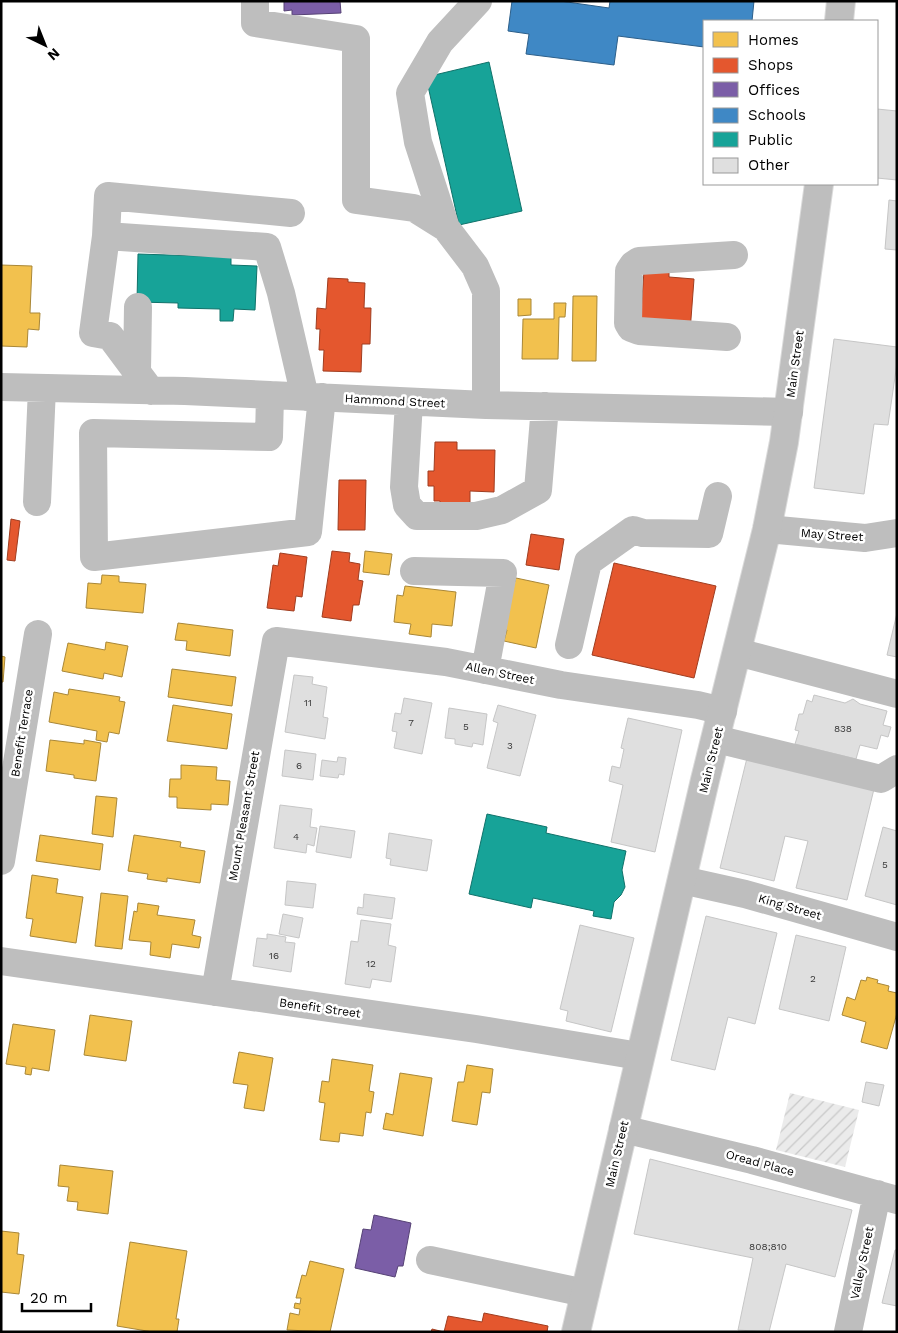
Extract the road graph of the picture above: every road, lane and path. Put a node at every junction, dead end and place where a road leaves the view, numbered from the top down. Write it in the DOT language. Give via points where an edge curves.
graph roads {
  1 [pos="255,1"];
  2 [pos="478,1"];
  3 [pos="842,1"];
  4 [pos="839,20"];
  5 [pos="819,185"];
  6 [pos="291,213"];
  7 [pos="446,228"];
  8 [pos="106,236"];
  9 [pos="734,255"];
  10 [pos="138,308"];
  11 [pos="727,337"];
  12 [pos="144,381"];
  13 [pos="1,387"];
  14 [pos="42,388"];
  15 [pos="270,395"];
  16 [pos="313,397"];
  17 [pos="409,402"];
  18 [pos="486,405"];
  19 [pos="545,406"];
  20 [pos="789,412"];
  21 [pos="718,496"];
  22 [pos="37,502"];
  23 [pos="767,529"];
  24 [pos="897,533"];
  25 [pos="414,571"];
  26 [pos="276,641"];
  27 [pos="37,644"];
  28 [pos="569,645"];
  29 [pos="737,652"];
  30 [pos="485,670"];
  31 [pos="897,694"];
  32 [pos="723,711"];
  33 [pos="716,739"];
  34 [pos="897,770"];
  35 [pos="1,861"];
  36 [pos="682,880"];
  37 [pos="897,937"];
  38 [pos="1,961"];
  39 [pos="214,992"];
  40 [pos="640,1056"];
  41 [pos="623,1129"];
  42 [pos="887,1197"];
  43 [pos="430,1260"];
  44 [pos="585,1293"];
  45 [pos="576,1332"];
  46 [pos="848,1332"];
  1 -- 7 [label="street" via="255,23 356,39 356,200 414,208"];
  2 -- 7 [label="street" via="440,42 410,93 418,142"];
  3 -- 4 [label="street"];
  5 -- 20 [label="street, Main Street"];
  6 -- 8 [label="street" via="108,196"];
  7 -- 18 [label="street" via="475,266 486,291"];
  8 -- 12 [label="street" via="94,333 110,336"];
  8 -- 16 [label="street" via="267,247"];
  9 -- 11 [label="street" via="640,261 629,271 628,323 632,328"];
  10 -- 12 [label="street"];
  12 -- 14 [label="street, Hammond Street"];
  12 -- 15 [label="street, Hammond Street"];
  13 -- 14 [label="street, Hammond Street"];
  14 -- 22 [label="street"];
  15 -- 16 [label="street, Hammond Street"];
  15 -- 16 [label="street" via="269,437 93,433 94,556 308,532"];
  16 -- 17 [label="street, Hammond Street"];
  17 -- 18 [label="street, Hammond Street"];
  17 -- 19 [label="street" via="404,487 407,505 417,516 476,516 502,510 538,490"];
  18 -- 19 [label="street, Hammond Street"];
  19 -- 20 [label="street, Hammond Street"];
  20 -- 23 [label="street, Main Street"];
  21 -- 28 [label="street" via="709,534 633,530 588,562"];
  23 -- 24 [label="street, May Street" via="865,538"];
  23 -- 29 [label="street, Main Street"];
  25 -- 30 [label="street" via="502,573"];
  26 -- 30 [label="street, Allen Street" via="446,662"];
  26 -- 39 [label="street, Mount Pleasant Street"];
  27 -- 35 [label="street, Benefit Terrace"];
  29 -- 31 [label="street"];
  29 -- 32 [label="street, Main Street"];
  30 -- 32 [label="street, Allen Street"];
  32 -- 33 [label="street, Main Street"];
  33 -- 34 [label="street" via="881,779"];
  33 -- 36 [label="street, Main Street"];
  36 -- 37 [label="street, King Street" via="745,894"];
  36 -- 40 [label="street, Main Street"];
  38 -- 39 [label="street, Benefit Street"];
  39 -- 40 [label="street, Benefit Street"];
  40 -- 41 [label="street, Main Street"];
  41 -- 42 [label="street, Oread Place"];
  41 -- 44 [label="street, Main Street"];
  42 -- 46 [label="street, Valley Street"];
  43 -- 44 [label="street"];
  44 -- 45 [label="street, Main Street"];
}
